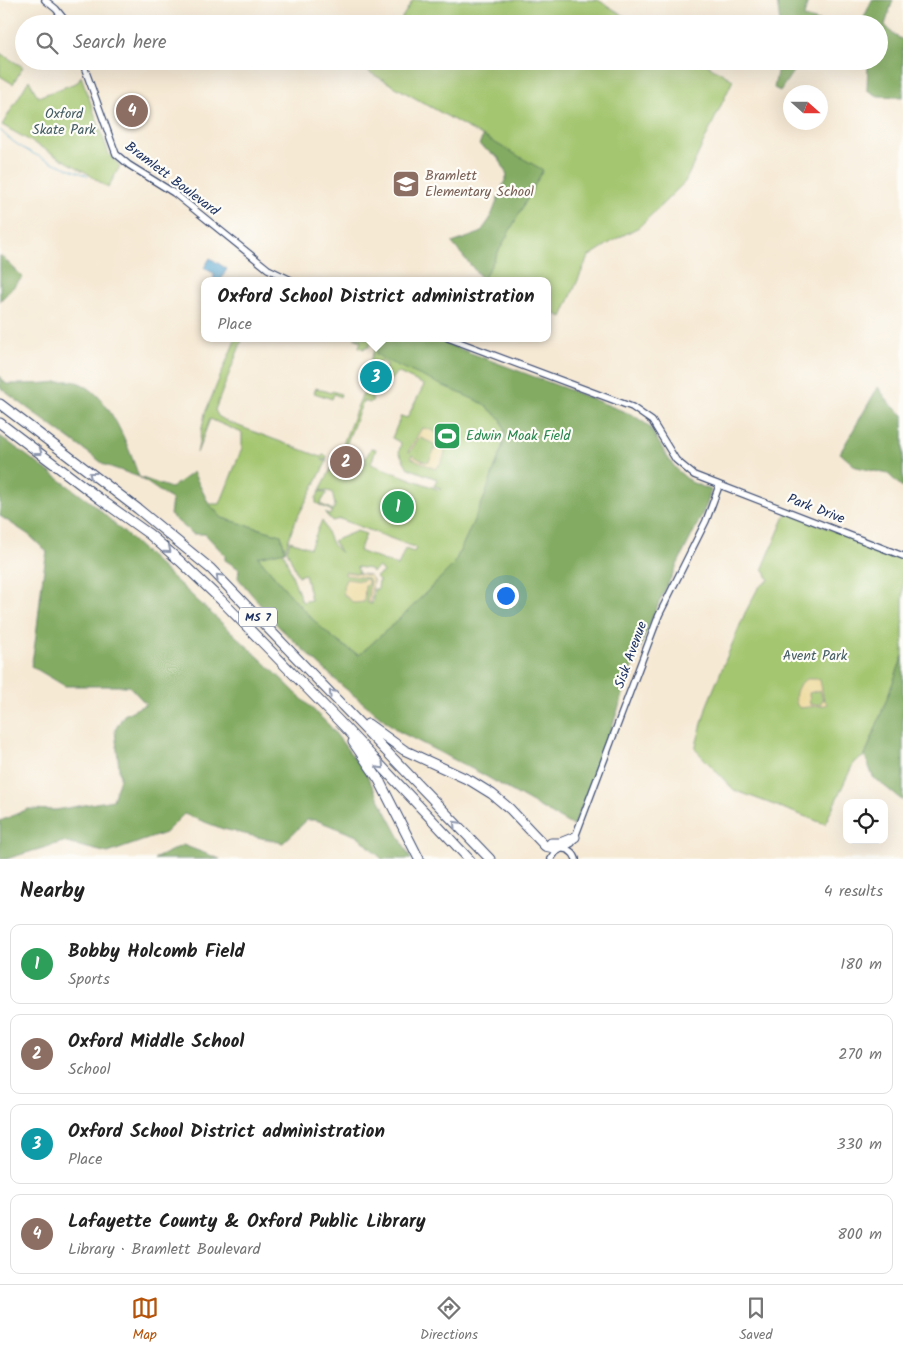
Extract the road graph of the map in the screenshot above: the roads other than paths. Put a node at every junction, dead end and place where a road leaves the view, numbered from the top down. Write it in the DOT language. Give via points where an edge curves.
graph roads {
  1 [pos="45,0"];
  2 [pos="61,15"];
  3 [pos="85,70"];
  4 [pos="285,277"];
  5 [pos="459,342"];
  6 [pos="0,404"];
  7 [pos="0,423"];
  8 [pos="719,486"];
  9 [pos="903,556"];
  10 [pos="344,706"];
  11 [pos="339,721"];
  12 [pos="575,837"];
  13 [pos="539,840"];
  14 [pos="561,848"];
  15 [pos="575,857"];
  16 [pos="419,859"];
  17 [pos="469,859"];
  18 [pos="490,859"];
  19 [pos="551,859"];
  1 -- 2 [label="street"];
  3 -- 4 [label="street, Bramlett Boulevard" via="116,154 174,193 268,269"];
  5 -- 8 [label="street" via="632,407 652,421 683,468"];
  10 -- 6 [label="highway, MS 7, one-way" via="211,569"];
  7 -- 11 [label="highway, MS 7, one-way" via="149,534 180,561"];
  8 -- 9 [label="street, Park Drive"];
  8 -- 12 [label="street, Sisk Avenue" via="706,521 659,615"];
  10 -- 13 [label="highway" via="404,750 492,794"];
  18 -- 10 [label="highway, MS 7, one-way"];
  11 -- 16 [label="highway" via="379,780"];
  11 -- 17 [label="highway, MS 7, one-way"];
  12 -- 13 [label="highway" via="560,843"];
  12 -- 14 [label="street, Sisk Avenue" via="572,843"];
  12 -- 15 [label="street, Sisk Avenue"];
  13 -- 14 [label="highway" via="545,846"];
  14 -- 15 [label="street, Sisk Avenue" via="568,849"];
  14 -- 19 [label="street, Sisk Avenue"];
}
